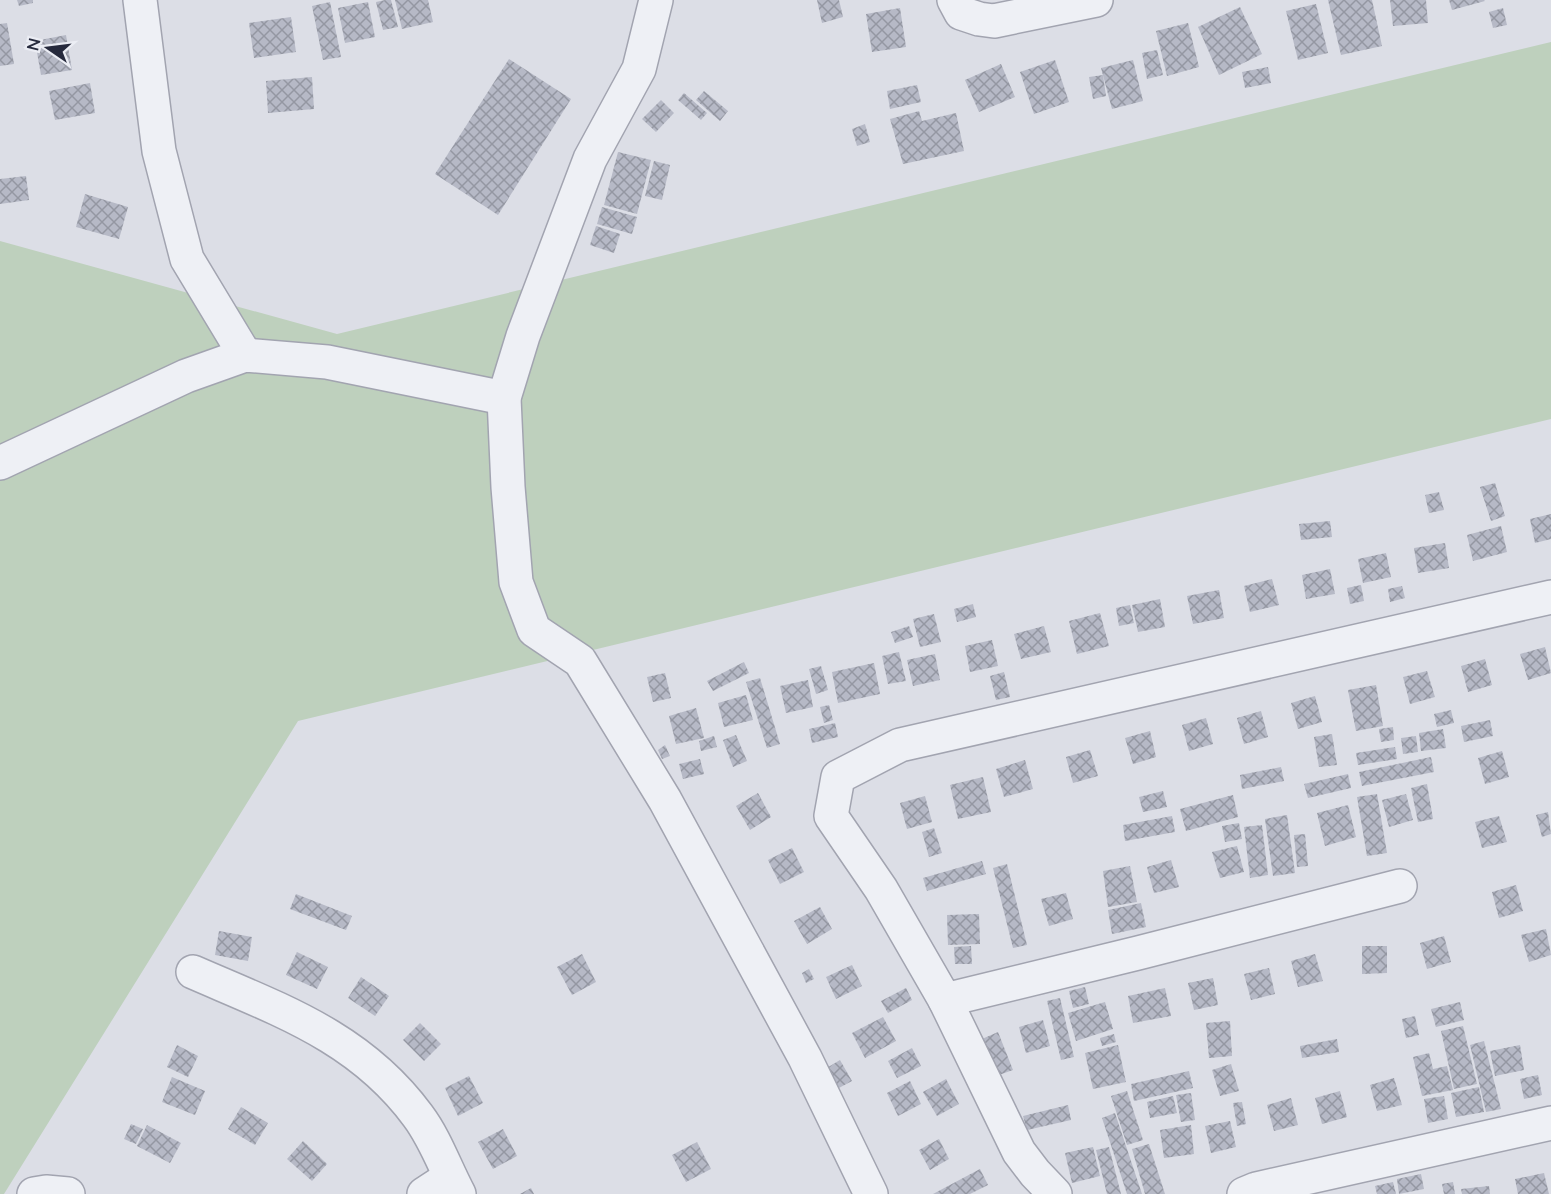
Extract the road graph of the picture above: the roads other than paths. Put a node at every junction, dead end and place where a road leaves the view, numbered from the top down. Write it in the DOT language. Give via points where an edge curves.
graph roads {
  1 [pos="140,0"];
  2 [pos="656,0"];
  3 [pos="954,0"];
  4 [pos="1096,0"];
  5 [pos="245,355"];
  6 [pos="504,398"];
  7 [pos="0,463"];
  8 [pos="1551,597"];
  9 [pos="1400,886"];
  10 [pos="193,972"];
  11 [pos="945,1000"];
  12 [pos="1551,1123"];
  13 [pos="444,1188"];
  14 [pos="34,1194"];
  15 [pos="68,1194"];
  16 [pos="871,1194"];
  17 [pos="1055,1194"];
  18 [pos="1244,1194"];
  1 -- 5 [label="street" via="159,151 187,259"];
  2 -- 6 [label="street" via="639,69 590,159 523,336"];
  3 -- 4 [label="street" via="961,12 987,21"];
  5 -- 6 [label="street" via="327,362"];
  5 -- 7 [label="street" via="186,376"];
  6 -- 16 [label="street" via="516,582 534,630 580,661 665,800 805,1059"];
  8 -- 11 [label="street" via="900,745 838,777 831,816 880,889"];
  9 -- 11 [label="street"];
  10 -- 13 [label="street" via="303,1020 355,1052 391,1083 419,1117 435,1143"];
  11 -- 17 [label="street" via="1019,1152"];
  12 -- 18 [label="street"];
  14 -- 15 [label="street"];
}
